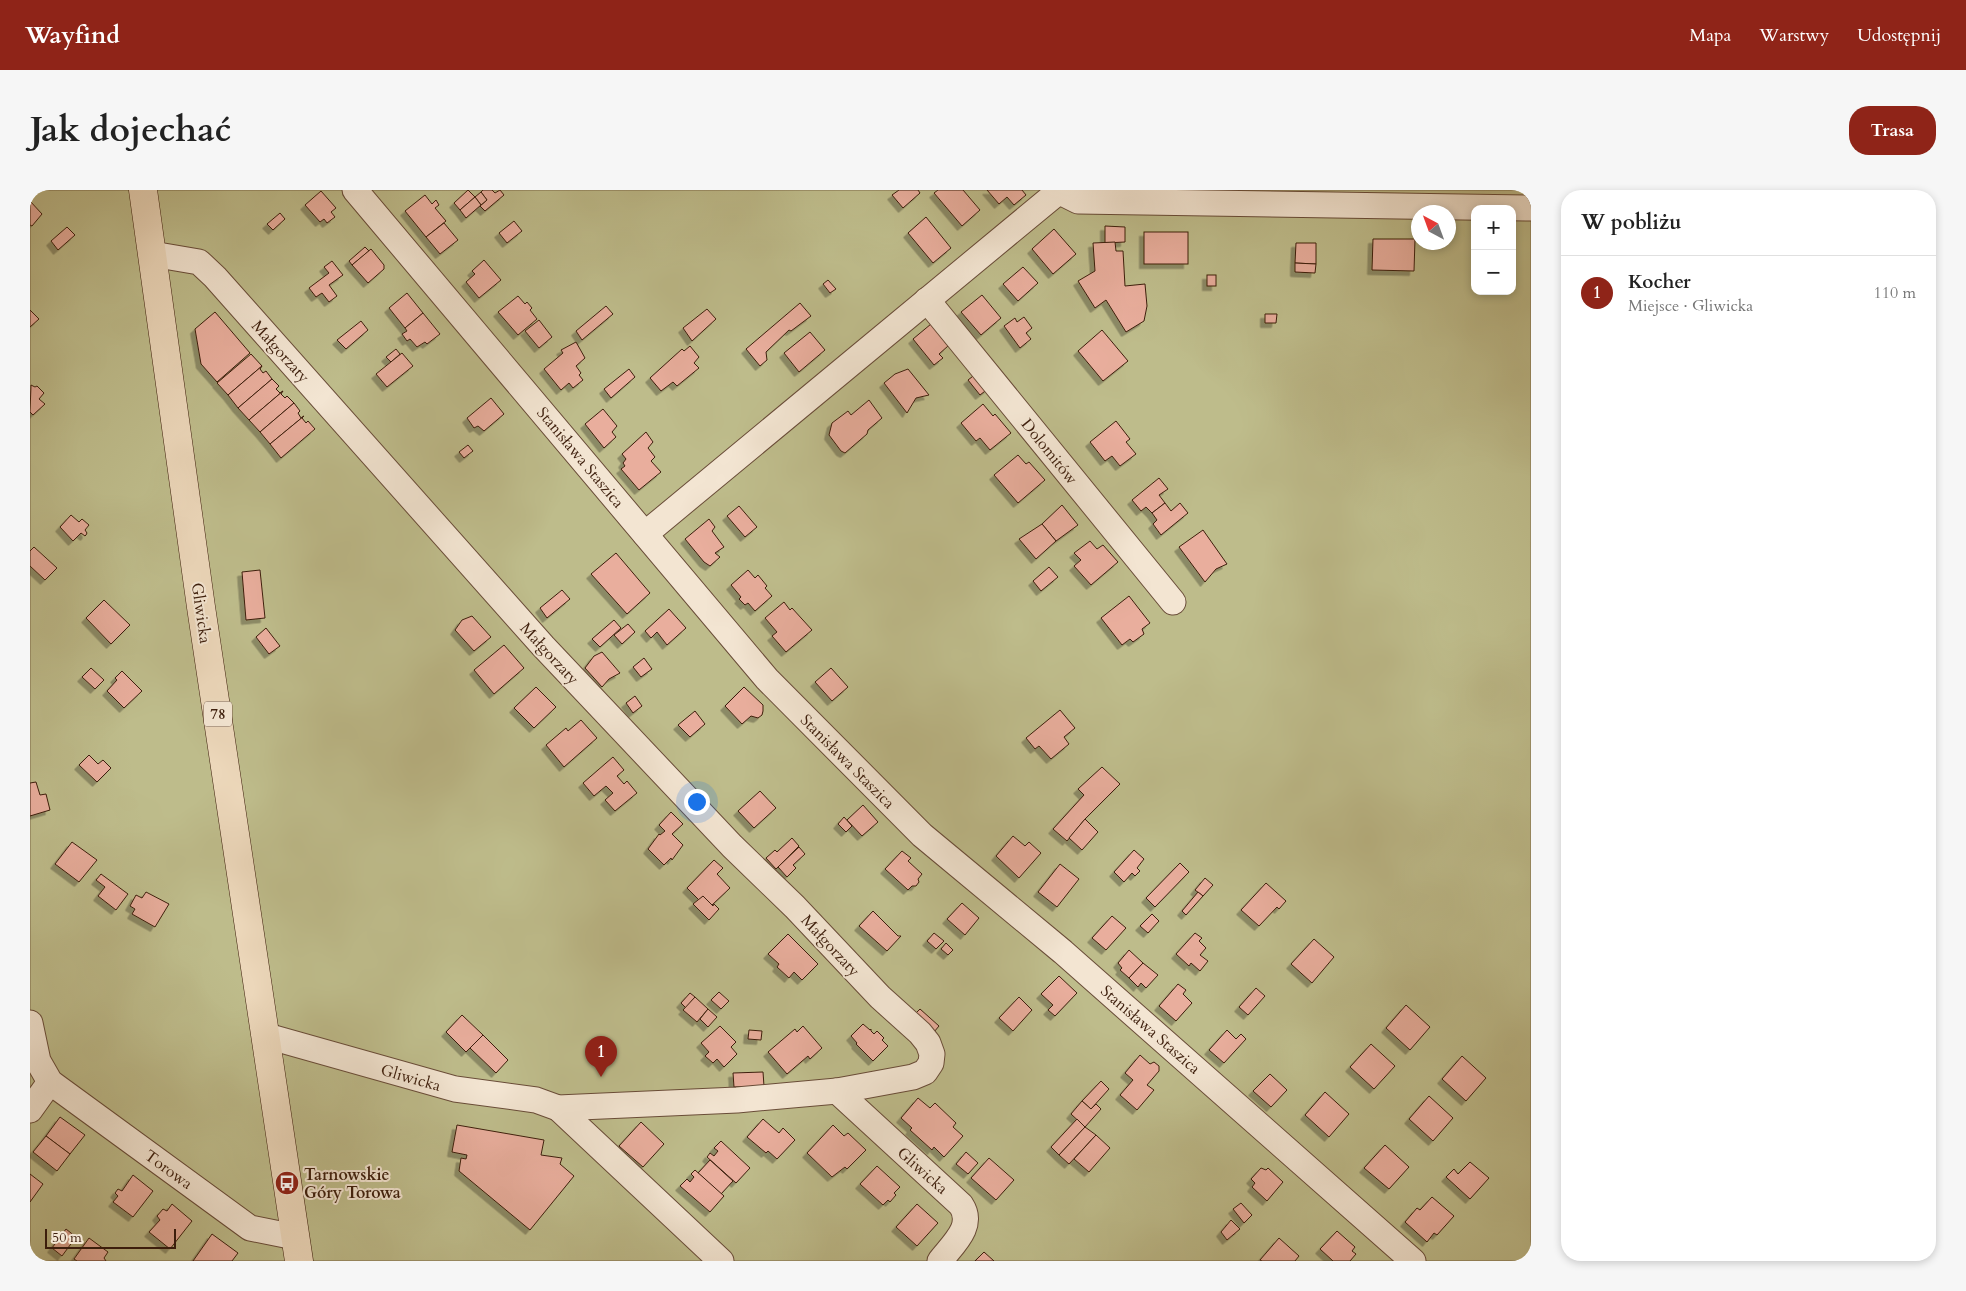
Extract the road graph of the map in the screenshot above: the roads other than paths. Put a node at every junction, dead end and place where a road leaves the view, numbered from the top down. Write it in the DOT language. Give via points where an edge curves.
graph roads {
  1 [pos="142,190"];
  2 [pos="355,190"];
  3 [pos="1057,191"];
  4 [pos="1531,208"];
  5 [pos="152,254"];
  6 [pos="927,300"];
  7 [pos="645,534"];
  8 [pos="1173,602"];
  9 [pos="30,1023"];
  10 [pos="266,1036"];
  11 [pos="925,1072"];
  12 [pos="50,1082"];
  13 [pos="837,1091"];
  14 [pos="558,1108"];
  15 [pos="30,1110"];
  16 [pos="297,1249"];
  17 [pos="721,1261"];
  18 [pos="940,1261"];
  19 [pos="1414,1261"];
  1 -- 5 [label="main road, Gliwicka / 78"];
  2 -- 7 [label="street, Stanisława Staszica"];
  3 -- 4 [label="street" via="1078,201"];
  3 -- 6 [label="street"];
  5 -- 10 [label="main road, Gliwicka / 78"];
  5 -- 11 [label="street, Małgorzaty" via="199,262 215,277 543,646 732,846 880,997 920,1033 932,1054"];
  6 -- 7 [label="street"];
  6 -- 8 [label="street, Dolomitów"];
  7 -- 19 [label="street, Stanisława Staszica" via="768,679 922,836 1063,952"];
  9 -- 12 [label="street, Torowa" via="38,1060"];
  10 -- 14 [label="street, Gliwicka" via="455,1089 536,1100"];
  10 -- 16 [label="main road, Gliwicka / 78"];
  11 -- 13 [label="street, Gliwicka"];
  12 -- 15 [label="street"];
  12 -- 16 [label="street, Torowa" via="250,1228"];
  13 -- 14 [label="street, Gliwicka" via="737,1100"];
  13 -- 18 [label="street, Gliwicka" via="967,1213 965,1229"];
  14 -- 17 [label="street, Gliwicka"];
}
